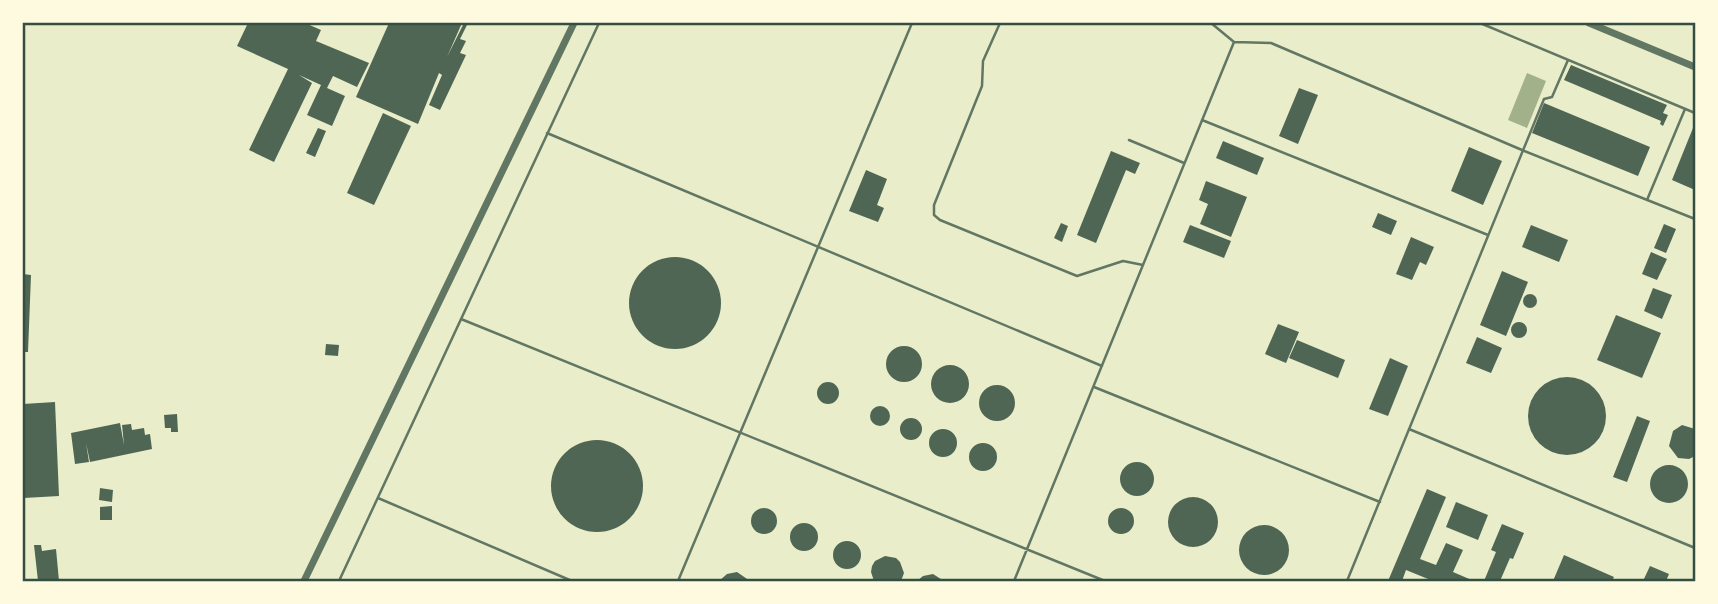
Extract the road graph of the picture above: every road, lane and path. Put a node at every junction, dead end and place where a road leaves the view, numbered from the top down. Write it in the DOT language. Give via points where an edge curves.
graph roads {
  1 [pos="574,23"];
  2 [pos="599,23"];
  3 [pos="912,23"];
  4 [pos="1000,23"];
  5 [pos="1211,23"];
  6 [pos="1480,23"];
  7 [pos="1589,23"];
  8 [pos="1234,42"];
  9 [pos="1568,60"];
  10 [pos="1695,67"];
  11 [pos="1686,109"];
  12 [pos="1695,113"];
  13 [pos="1202,120"];
  14 [pos="547,133"];
  15 [pos="1129,141"];
  16 [pos="1522,150"];
  17 [pos="1185,163"];
  18 [pos="1647,200"];
  19 [pos="1695,219"];
  20 [pos="1488,234"];
  21 [pos="819,247"];
  22 [pos="1143,265"];
  23 [pos="461,319"];
  24 [pos="1102,366"];
  25 [pos="1093,387"];
  26 [pos="1409,429"];
  27 [pos="741,433"];
  28 [pos="378,498"];
  29 [pos="1380,502"];
  30 [pos="1695,548"];
  31 [pos="1027,550"];
  32 [pos="304,581"];
  33 [pos="339,581"];
  34 [pos="572,581"];
  35 [pos="678,581"];
  36 [pos="1014,581"];
  37 [pos="1105,581"];
  38 [pos="1347,581"];
  1 -- 32 [label="street"];
  2 -- 14 [label="lane"];
  3 -- 21 [label="lane"];
  4 -- 22 [label="lane" via="983,61 982,86 934,215 1077,276 1123,261"];
  5 -- 8 [label="lane"];
  6 -- 9 [label="lane"];
  7 -- 10 [label="street"];
  8 -- 13 [label="lane"];
  8 -- 16 [label="lane" via="1271,43"];
  9 -- 11 [label="lane"];
  9 -- 16 [label="lane" via="1552,97 1544,99"];
  11 -- 12 [label="lane"];
  11 -- 18 [label="lane"];
  13 -- 17 [label="lane"];
  13 -- 20 [label="lane"];
  14 -- 21 [label="lane"];
  14 -- 23 [label="lane"];
  15 -- 17 [label="lane"];
  16 -- 18 [label="lane"];
  16 -- 20 [label="lane"];
  17 -- 22 [label="lane"];
  18 -- 19 [label="lane"];
  20 -- 26 [label="lane"];
  21 -- 24 [label="lane"];
  21 -- 27 [label="lane"];
  22 -- 24 [label="lane"];
  23 -- 27 [label="lane"];
  23 -- 28 [label="lane"];
  24 -- 25 [label="lane"];
  25 -- 29 [label="lane"];
  25 -- 31 [label="lane"];
  26 -- 29 [label="lane"];
  26 -- 30 [label="lane"];
  27 -- 31 [label="lane"];
  27 -- 35 [label="lane"];
  28 -- 33 [label="lane"];
  28 -- 34 [label="lane"];
  29 -- 38 [label="lane"];
  31 -- 36 [label="lane"];
  31 -- 37 [label="lane"];
}
